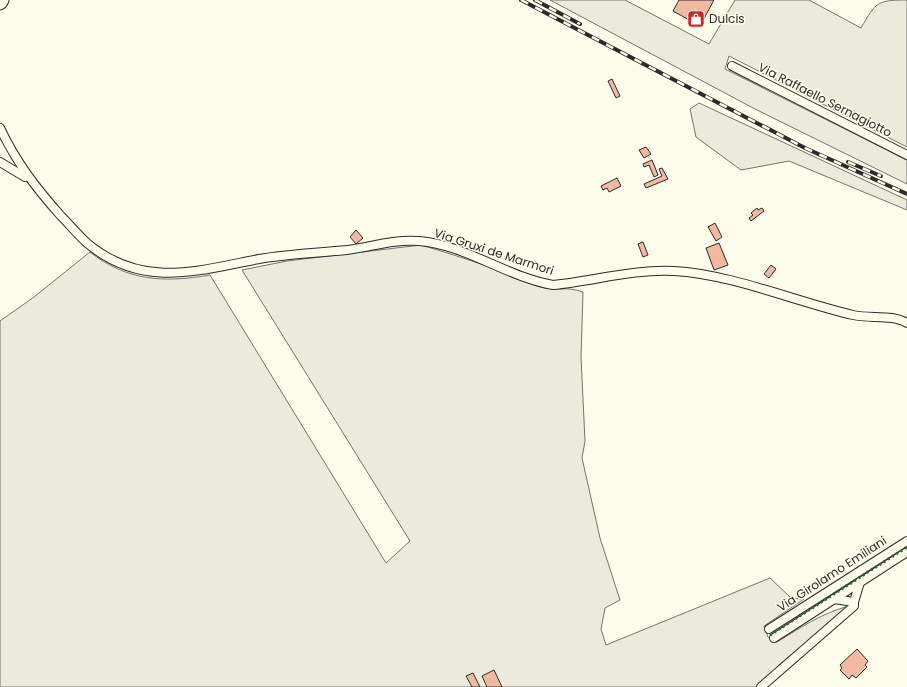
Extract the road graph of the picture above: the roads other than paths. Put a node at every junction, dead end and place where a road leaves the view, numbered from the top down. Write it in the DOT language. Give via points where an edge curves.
graph roads {
  1 [pos="2,0"];
  2 [pos="0,3"];
  3 [pos="732,66"];
  4 [pos="0,128"];
  5 [pos="907,155"];
  6 [pos="0,162"];
  7 [pos="30,181"];
  8 [pos="907,323"];
  9 [pos="907,541"];
  10 [pos="907,552"];
  11 [pos="860,582"];
  12 [pos="834,599"];
  13 [pos="854,602"];
  14 [pos="769,628"];
  15 [pos="774,638"];
  16 [pos="761,687"];
  1 -- 2 [label="highway"];
  3 -- 5 [label="street, Via Raffaello Sernagiotto"];
  4 -- 7 [label="street, Via Gruxi de Marmori"];
  6 -- 7 [label="street, Via Gruxi de Marmori"];
  7 -- 8 [label="street, Via Gruxi de Marmori" via="86,243 114,261 147,272 201,272 294,254 419,241 469,255 541,283 553,285 631,272 674,271 731,281 855,316"];
  9 -- 14 [label="street, Via Girolamo Emiliani"];
  10 -- 11 [label="street, Via Girolamo Emiliani"];
  11 -- 12 [label="street, Via Girolamo Emiliani"];
  11 -- 13 [label="street"];
  12 -- 13 [label="street"];
  12 -- 15 [label="street, Via Girolamo Emiliani"];
  13 -- 16 [label="street" via="854,606"];
}
